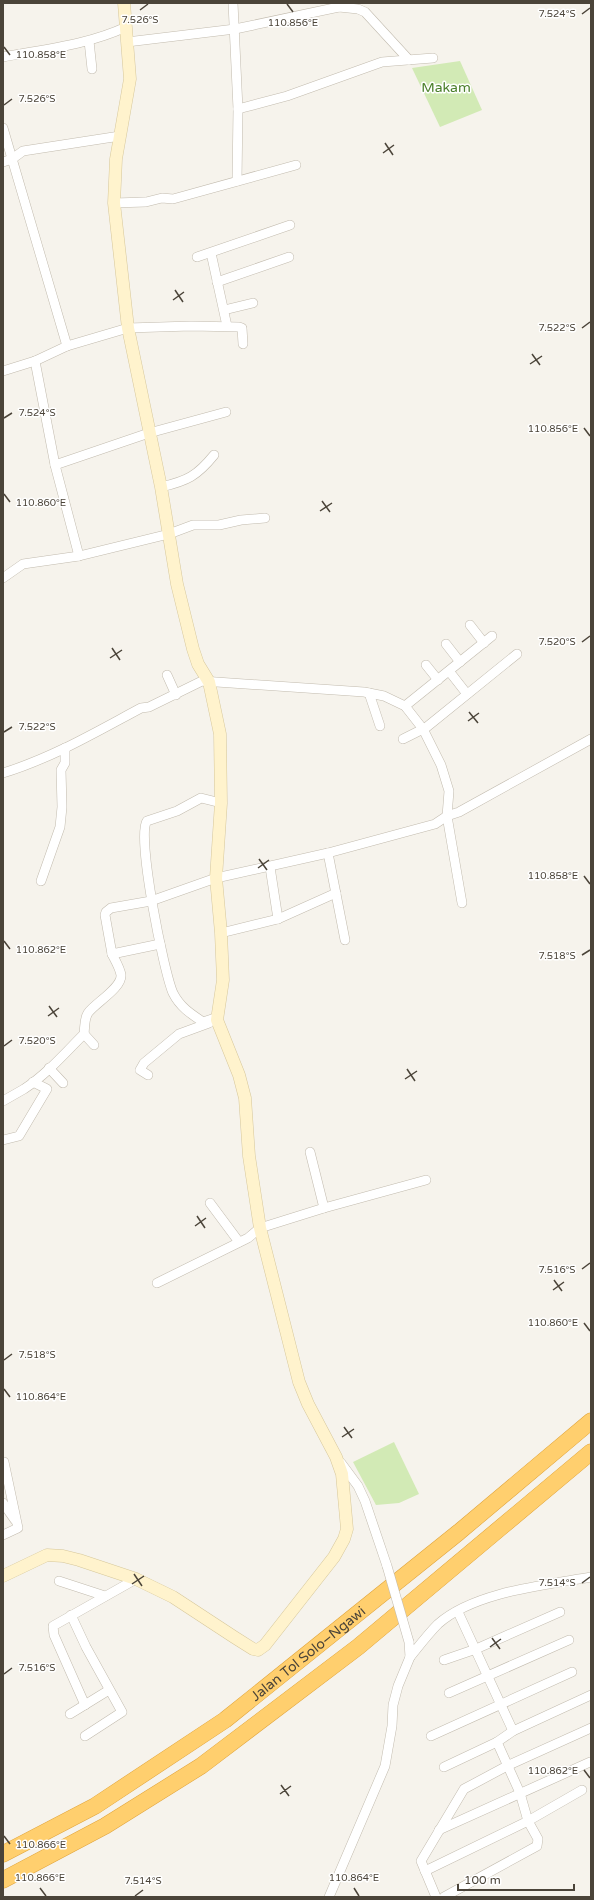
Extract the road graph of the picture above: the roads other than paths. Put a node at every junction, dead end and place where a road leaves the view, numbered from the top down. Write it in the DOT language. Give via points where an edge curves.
graph roads {
  1 [pos="124,3"];
  2 [pos="233,3"];
  3 [pos="339,5"];
  4 [pos="126,27"];
  5 [pos="235,29"];
  6 [pos="90,41"];
  7 [pos="127,42"];
  8 [pos="3,57"];
  9 [pos="433,58"];
  10 [pos="409,60"];
  11 [pos="92,69"];
  12 [pos="238,109"];
  13 [pos="3,128"];
  14 [pos="120,136"];
  15 [pos="8,161"];
  16 [pos="296,165"];
  17 [pos="237,181"];
  18 [pos="114,203"];
  19 [pos="290,225"];
  20 [pos="210,252"];
  21 [pos="197,257"];
  22 [pos="289,257"];
  23 [pos="217,282"];
  24 [pos="253,303"];
  25 [pos="224,310"];
  26 [pos="227,326"];
  27 [pos="128,328"];
  28 [pos="244,344"];
  29 [pos="67,346"];
  30 [pos="35,361"];
  31 [pos="3,371"];
  32 [pos="226,412"];
  33 [pos="149,433"];
  34 [pos="214,455"];
  35 [pos="56,465"];
  36 [pos="161,487"];
  37 [pos="265,518"];
  38 [pos="169,534"];
  39 [pos="79,556"];
  40 [pos="3,578"];
  41 [pos="470,625"];
  42 [pos="492,636"];
  43 [pos="484,643"];
  44 [pos="446,644"];
  45 [pos="517,654"];
  46 [pos="460,662"];
  47 [pos="426,665"];
  48 [pos="449,671"];
  49 [pos="167,675"];
  50 [pos="438,680"];
  51 [pos="209,682"];
  52 [pos="369,693"];
  53 [pos="467,694"];
  54 [pos="176,695"];
  55 [pos="405,706"];
  56 [pos="380,726"];
  57 [pos="423,729"];
  58 [pos="403,739"];
  59 [pos="591,739"];
  60 [pos="65,748"];
  61 [pos="3,773"];
  62 [pos="221,803"];
  63 [pos="447,816"];
  64 [pos="328,853"];
  65 [pos="270,867"];
  66 [pos="216,878"];
  67 [pos="41,881"];
  68 [pos="336,893"];
  69 [pos="151,901"];
  70 [pos="462,903"];
  71 [pos="278,919"];
  72 [pos="221,933"];
  73 [pos="346,940"];
  74 [pos="160,944"];
  75 [pos="112,954"];
  76 [pos="217,1018"];
  77 [pos="84,1034"];
  78 [pos="94,1045"];
  79 [pos="49,1068"];
  80 [pos="148,1075"];
  81 [pos="32,1082"];
  82 [pos="62,1083"];
  83 [pos="3,1101"];
  84 [pos="3,1140"];
  85 [pos="310,1152"];
  86 [pos="426,1180"];
  87 [pos="210,1203"];
  88 [pos="324,1208"];
  89 [pos="260,1228"];
  90 [pos="239,1242"];
  91 [pos="157,1284"];
  92 [pos="591,1421"];
  93 [pos="591,1452"];
  94 [pos="336,1457"];
  95 [pos="3,1462"];
  96 [pos="3,1503"];
  97 [pos="17,1523"];
  98 [pos="3,1535"];
  99 [pos="3,1576"];
  100 [pos="591,1577"];
  101 [pos="136,1579"];
  102 [pos="59,1581"];
  103 [pos="105,1596"];
  104 [pos="458,1612"];
  105 [pos="560,1612"];
  106 [pos="72,1615"];
  107 [pos="569,1640"];
  108 [pos="476,1649"];
  109 [pos="410,1657"];
  110 [pos="444,1660"];
  111 [pos="572,1672"];
  112 [pos="488,1676"];
  113 [pos="108,1690"];
  114 [pos="448,1693"];
  115 [pos="591,1695"];
  116 [pos="501,1704"];
  117 [pos="85,1705"];
  118 [pos="70,1714"];
  119 [pos="591,1728"];
  120 [pos="513,1730"];
  121 [pos="85,1736"];
  122 [pos="431,1736"];
  123 [pos="497,1742"];
  124 [pos="590,1762"];
  125 [pos="444,1766"];
  126 [pos="508,1766"];
  127 [pos="582,1790"];
  128 [pos="520,1792"];
  129 [pos="528,1821"];
  130 [pos="439,1830"];
  131 [pos="3,1854"];
  132 [pos="425,1871"];
  133 [pos="3,1880"];
  134 [pos="329,1897"];
  135 [pos="436,1897"];
  136 [pos="444,1897"];
  1 -- 4 [label="street"];
  2 -- 5 [label="street"];
  3 -- 5 [label="street"];
  3 -- 10 [label="street" via="365,12"];
  4 -- 6 [label="street"];
  4 -- 7 [label="street"];
  5 -- 7 [label="street"];
  5 -- 12 [label="street"];
  6 -- 8 [label="street"];
  6 -- 11 [label="street"];
  7 -- 14 [label="street" via="130,79"];
  9 -- 10 [label="street"];
  10 -- 12 [label="street" via="382,62 287,96"];
  12 -- 17 [label="street"];
  13 -- 15 [label="street"];
  14 -- 15 [label="street" via="24,151"];
  14 -- 18 [label="street" via="116,158"];
  15 -- 29 [label="street"];
  16 -- 17 [label="street"];
  17 -- 18 [label="street" via="173,199"];
  18 -- 27 [label="street"];
  19 -- 20 [label="street"];
  20 -- 21 [label="street"];
  20 -- 23 [label="street"];
  22 -- 23 [label="street"];
  23 -- 25 [label="street"];
  24 -- 25 [label="street"];
  25 -- 26 [label="street"];
  26 -- 27 [label="street"];
  26 -- 28 [label="street" via="242,328"];
  27 -- 29 [label="street"];
  27 -- 33 [label="street"];
  29 -- 30 [label="street"];
  30 -- 31 [label="street"];
  30 -- 35 [label="street"];
  32 -- 33 [label="street"];
  33 -- 35 [label="street"];
  33 -- 36 [label="street"];
  34 -- 36 [label="street" via="184,482"];
  35 -- 39 [label="street"];
  36 -- 38 [label="street"];
  37 -- 38 [label="street" via="219,525 193,525"];
  38 -- 39 [label="street"];
  38 -- 51 [label="street" via="177,584 193,649 198,664"];
  39 -- 40 [label="street" via="23,564"];
  41 -- 43 [label="street"];
  42 -- 43 [label="street"];
  43 -- 46 [label="street"];
  44 -- 46 [label="street"];
  45 -- 53 [label="street"];
  46 -- 48 [label="street"];
  47 -- 50 [label="street"];
  48 -- 50 [label="street"];
  48 -- 53 [label="street"];
  49 -- 54 [label="street"];
  50 -- 55 [label="street"];
  51 -- 52 [label="street"];
  51 -- 54 [label="street" via="202,681"];
  51 -- 62 [label="street" via="220,734"];
  52 -- 55 [label="street" via="384,696"];
  52 -- 56 [label="street"];
  53 -- 57 [label="street"];
  54 -- 60 [label="street" via="141,708"];
  55 -- 57 [label="street"];
  57 -- 58 [label="street"];
  57 -- 63 [label="street" via="446,777 449,791"];
  59 -- 63 [label="street" via="459,812"];
  60 -- 61 [label="street"];
  60 -- 67 [label="street" via="65,763 61,770 60,827"];
  62 -- 66 [label="street"];
  62 -- 69 [label="street" via="201,798 145,824 143,833"];
  63 -- 64 [label="street" via="421,829"];
  63 -- 70 [label="street"];
  64 -- 65 [label="street"];
  64 -- 68 [label="street"];
  65 -- 66 [label="street"];
  65 -- 71 [label="street"];
  66 -- 69 [label="street"];
  66 -- 72 [label="street"];
  68 -- 71 [label="street"];
  68 -- 73 [label="street"];
  69 -- 74 [label="street"];
  69 -- 75 [label="street" via="111,908 106,912"];
  71 -- 72 [label="street"];
  72 -- 76 [label="street" via="223,980"];
  74 -- 75 [label="street"];
  74 -- 76 [label="street" via="172,991 179,1004 204,1022"];
  75 -- 77 [label="street" via="121,975 120,979 88,1013"];
  76 -- 80 [label="street" via="179,1034 141,1066 140,1070"];
  76 -- 89 [label="street" via="245,1098 249,1156"];
  77 -- 78 [label="street"];
  77 -- 79 [label="street"];
  79 -- 81 [label="street"];
  79 -- 82 [label="street"];
  81 -- 83 [label="street"];
  81 -- 84 [label="street" via="47,1089 19,1136"];
  85 -- 88 [label="street"];
  86 -- 88 [label="street"];
  87 -- 90 [label="street"];
  88 -- 89 [label="street"];
  89 -- 90 [label="street"];
  89 -- 94 [label="street" via="299,1382"];
  90 -- 91 [label="street"];
  92 -- 131 [label="highway, Jalan Tol Solo–Ngawi" via="460,1532 225,1720 95,1806"];
  93 -- 133 [label="highway, Jalan Tol Solo–Ngawi" via="358,1647 201,1766 105,1826"];
  94 -- 101 [label="street" via="342,1474 347,1515 344,1539 334,1557 262,1648 253,1649 173,1597"];
  94 -- 109 [label="street, bridge" via="358,1486 376,1530 409,1642"];
  95 -- 97 [label="street"];
  96 -- 97 [label="street"];
  97 -- 98 [label="street" via="18,1528"];
  99 -- 101 [label="street" via="53,1554"];
  100 -- 104 [label="street" via="491,1597"];
  101 -- 103 [label="street"];
  102 -- 103 [label="street"];
  103 -- 106 [label="street"];
  104 -- 108 [label="street"];
  104 -- 109 [label="street" via="438,1624"];
  105 -- 108 [label="street"];
  106 -- 113 [label="street"];
  106 -- 117 [label="street" via="53,1626 53,1630"];
  107 -- 112 [label="street"];
  108 -- 110 [label="street"];
  108 -- 112 [label="street"];
  109 -- 134 [label="street" via="393,1705 385,1766"];
  111 -- 116 [label="street"];
  112 -- 114 [label="street"];
  112 -- 116 [label="street"];
  113 -- 117 [label="street"];
  113 -- 121 [label="street" via="122,1712"];
  115 -- 120 [label="street"];
  116 -- 120 [label="street"];
  116 -- 122 [label="street"];
  117 -- 118 [label="street"];
  119 -- 126 [label="street"];
  120 -- 123 [label="street"];
  123 -- 125 [label="street"];
  123 -- 126 [label="street"];
  124 -- 128 [label="street"];
  126 -- 128 [label="street"];
  126 -- 130 [label="street" via="464,1789"];
  127 -- 129 [label="street"];
  128 -- 129 [label="street"];
  128 -- 130 [label="street"];
  129 -- 132 [label="street"];
  129 -- 136 [label="street" via="538,1839 537,1846"];
  130 -- 132 [label="street" via="421,1861"];
  132 -- 135 [label="street"];
}
